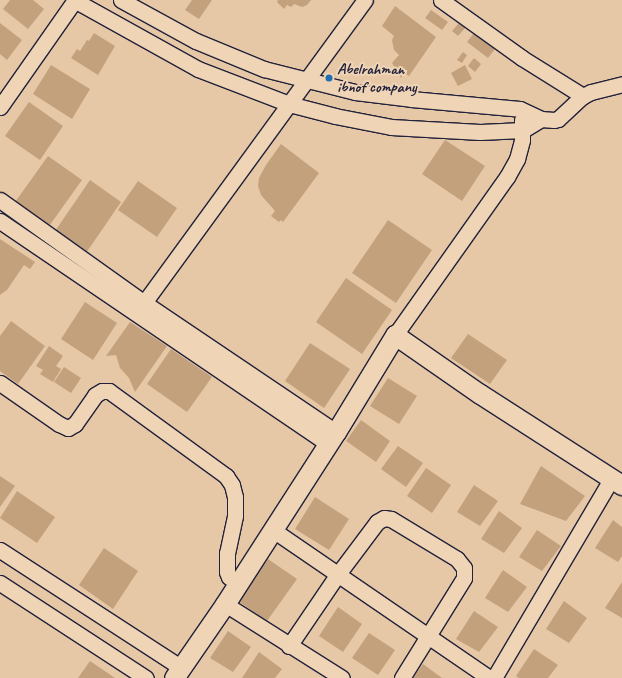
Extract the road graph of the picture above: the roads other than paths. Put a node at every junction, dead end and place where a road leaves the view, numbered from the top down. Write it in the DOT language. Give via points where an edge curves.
graph roads {
  1 [pos="75,0"];
  2 [pos="121,0"];
  3 [pos="365,0"];
  4 [pos="441,0"];
  5 [pos="308,81"];
  6 [pos="622,84"];
  7 [pos="583,96"];
  8 [pos="289,104"];
  9 [pos="0,107"];
  10 [pos="520,109"];
  11 [pos="541,119"];
  12 [pos="523,130"];
  13 [pos="0,200"];
  14 [pos="0,221"];
  15 [pos="139,308"];
  16 [pos="395,335"];
  17 [pos="0,384"];
  18 [pos="332,438"];
  19 [pos="617,481"];
  20 [pos="272,530"];
  21 [pos="0,550"];
  22 [pos="338,574"];
  23 [pos="0,583"];
  24 [pos="239,583"];
  25 [pos="225,604"];
  26 [pos="428,636"];
  27 [pos="289,646"];
  28 [pos="177,672"];
  29 [pos="146,678"];
  30 [pos="342,678"];
  31 [pos="402,678"];
  32 [pos="489,678"];
  33 [pos="494,678"];
  1 -- 8 [label="street" via="198,69"];
  1 -- 9 [label="street"];
  2 -- 5 [label="street" via="196,41 264,69"];
  3 -- 5 [label="street"];
  4 -- 7 [label="street" via="522,58"];
  5 -- 8 [label="street"];
  5 -- 10 [label="street" via="355,92"];
  6 -- 7 [label="street"];
  7 -- 11 [label="street" via="558,119"];
  8 -- 12 [label="street" via="391,128 480,132"];
  8 -- 15 [label="street"];
  10 -- 11 [label="street"];
  10 -- 12 [label="street"];
  11 -- 12 [label="street"];
  12 -- 16 [label="street" via="517,159 507,176"];
  13 -- 15 [label="street"];
  14 -- 15 [label="street"];
  15 -- 18 [label="street"];
  16 -- 18 [label="street"];
  16 -- 19 [label="street" via="480,394"];
  17 -- 24 [label="street" via="68,428 75,424 95,395 102,391 109,392 226,476 232,485 235,498 235,516 227,553 227,572 229,577"];
  18 -- 20 [label="street"];
  19 -- 33 [label="street"];
  20 -- 22 [label="street"];
  20 -- 24 [label="street"];
  21 -- 28 [label="street"];
  22 -- 26 [label="street"];
  22 -- 26 [label="street" via="377,522 384,518 391,519 457,559 464,568 464,578"];
  22 -- 27 [label="street"];
  23 -- 29 [label="street"];
  24 -- 25 [label="street"];
  25 -- 27 [label="street"];
  25 -- 28 [label="street"];
  26 -- 31 [label="street"];
  26 -- 32 [label="street"];
  27 -- 30 [label="street"];
}
